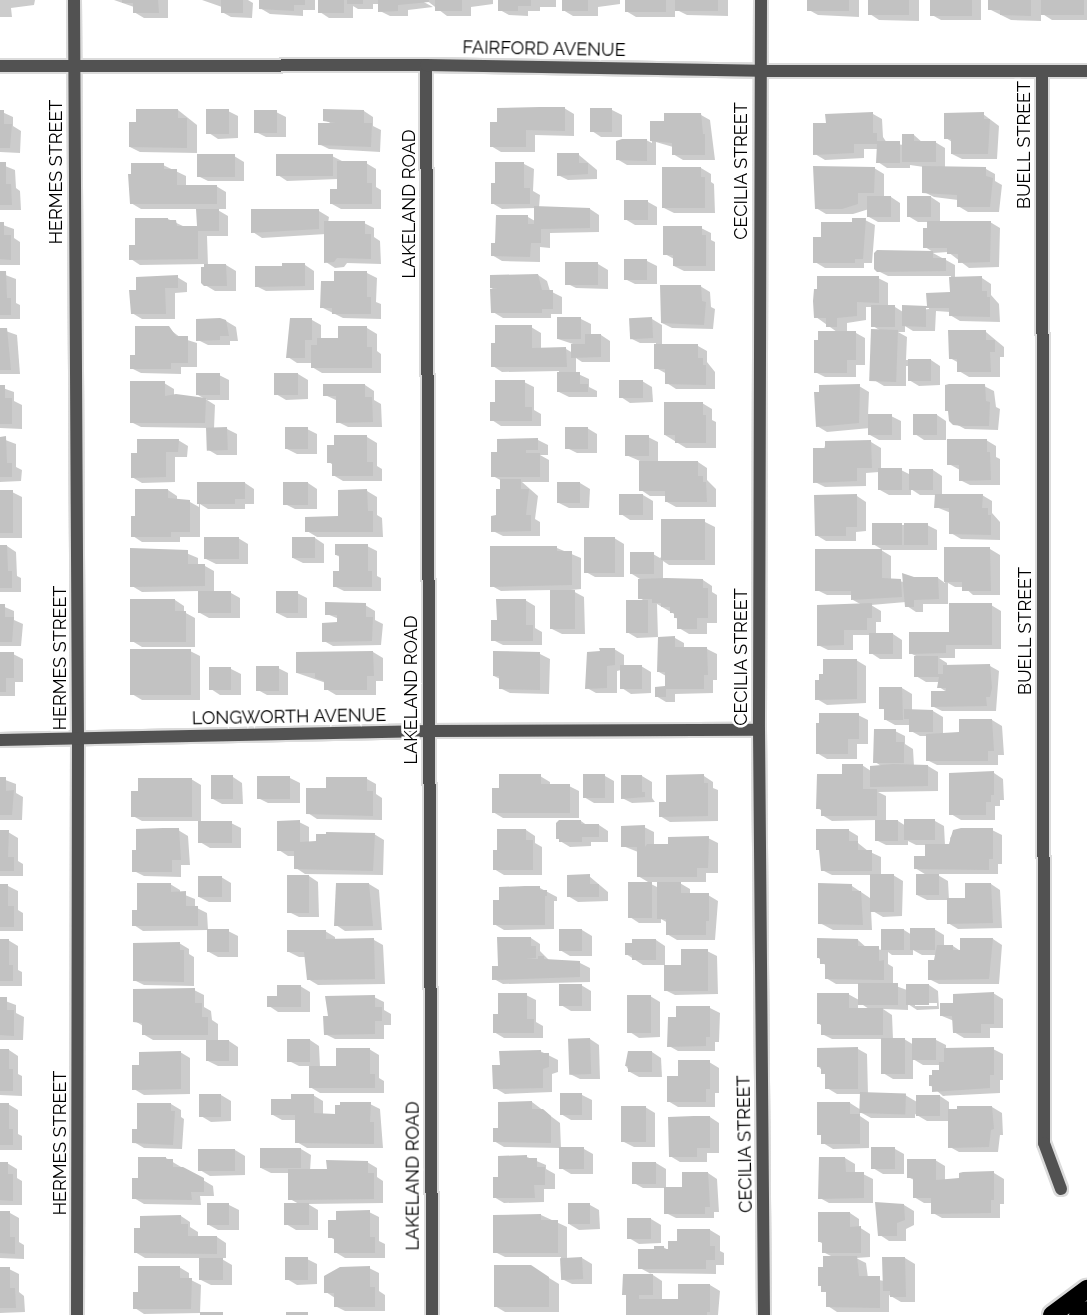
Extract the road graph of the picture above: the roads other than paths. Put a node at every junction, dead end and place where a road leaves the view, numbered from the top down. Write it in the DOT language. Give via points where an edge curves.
graph roads {
  1 [pos="74,0"];
  2 [pos="761,0"];
  3 [pos="73,64"];
  4 [pos="426,65"];
  5 [pos="0,66"];
  6 [pos="1087,70"];
  7 [pos="759,71"];
  8 [pos="1042,71"];
  9 [pos="759,730"];
  10 [pos="429,731"];
  11 [pos="0,740"];
  12 [pos="78,740"];
  13 [pos="1061,1189"];
  14 [pos="1087,1289"];
  15 [pos="1087,1310"];
  16 [pos="77,1315"];
  17 [pos="432,1315"];
  18 [pos="764,1315"];
  19 [pos="1052,1315"];
  20 [pos="1078,1315"];
  1 -- 3 [label="street, HERMES STREET"];
  2 -- 7 [label="street, CECILIA STREET"];
  3 -- 4 [label="street, FAIRFORD AVENUE"];
  3 -- 5 [label="street, FAIRFORD AVENUE"];
  3 -- 12 [label="street, HERMES STREET"];
  4 -- 7 [label="street, FAIRFORD AVENUE"];
  4 -- 10 [label="street, LAKELAND ROAD"];
  6 -- 8 [label="street, FAIRFORD AVENUE"];
  7 -- 8 [label="street, FAIRFORD AVENUE"];
  7 -- 9 [label="street, CECILIA STREET"];
  8 -- 13 [label="street, BUELL STREET" via="1044,1143"];
  9 -- 10 [label="street, LONGWORTH AVENUE"];
  9 -- 18 [label="street, CECILIA STREET"];
  10 -- 12 [label="street, LONGWORTH AVENUE"];
  10 -- 17 [label="street, LAKELAND ROAD"];
  11 -- 12 [label="street, LONGWORTH AVENUE"];
  12 -- 16 [label="street, HERMES STREET"];
  14 -- 19 [label="highway"];
  15 -- 20 [label="highway"];
}
